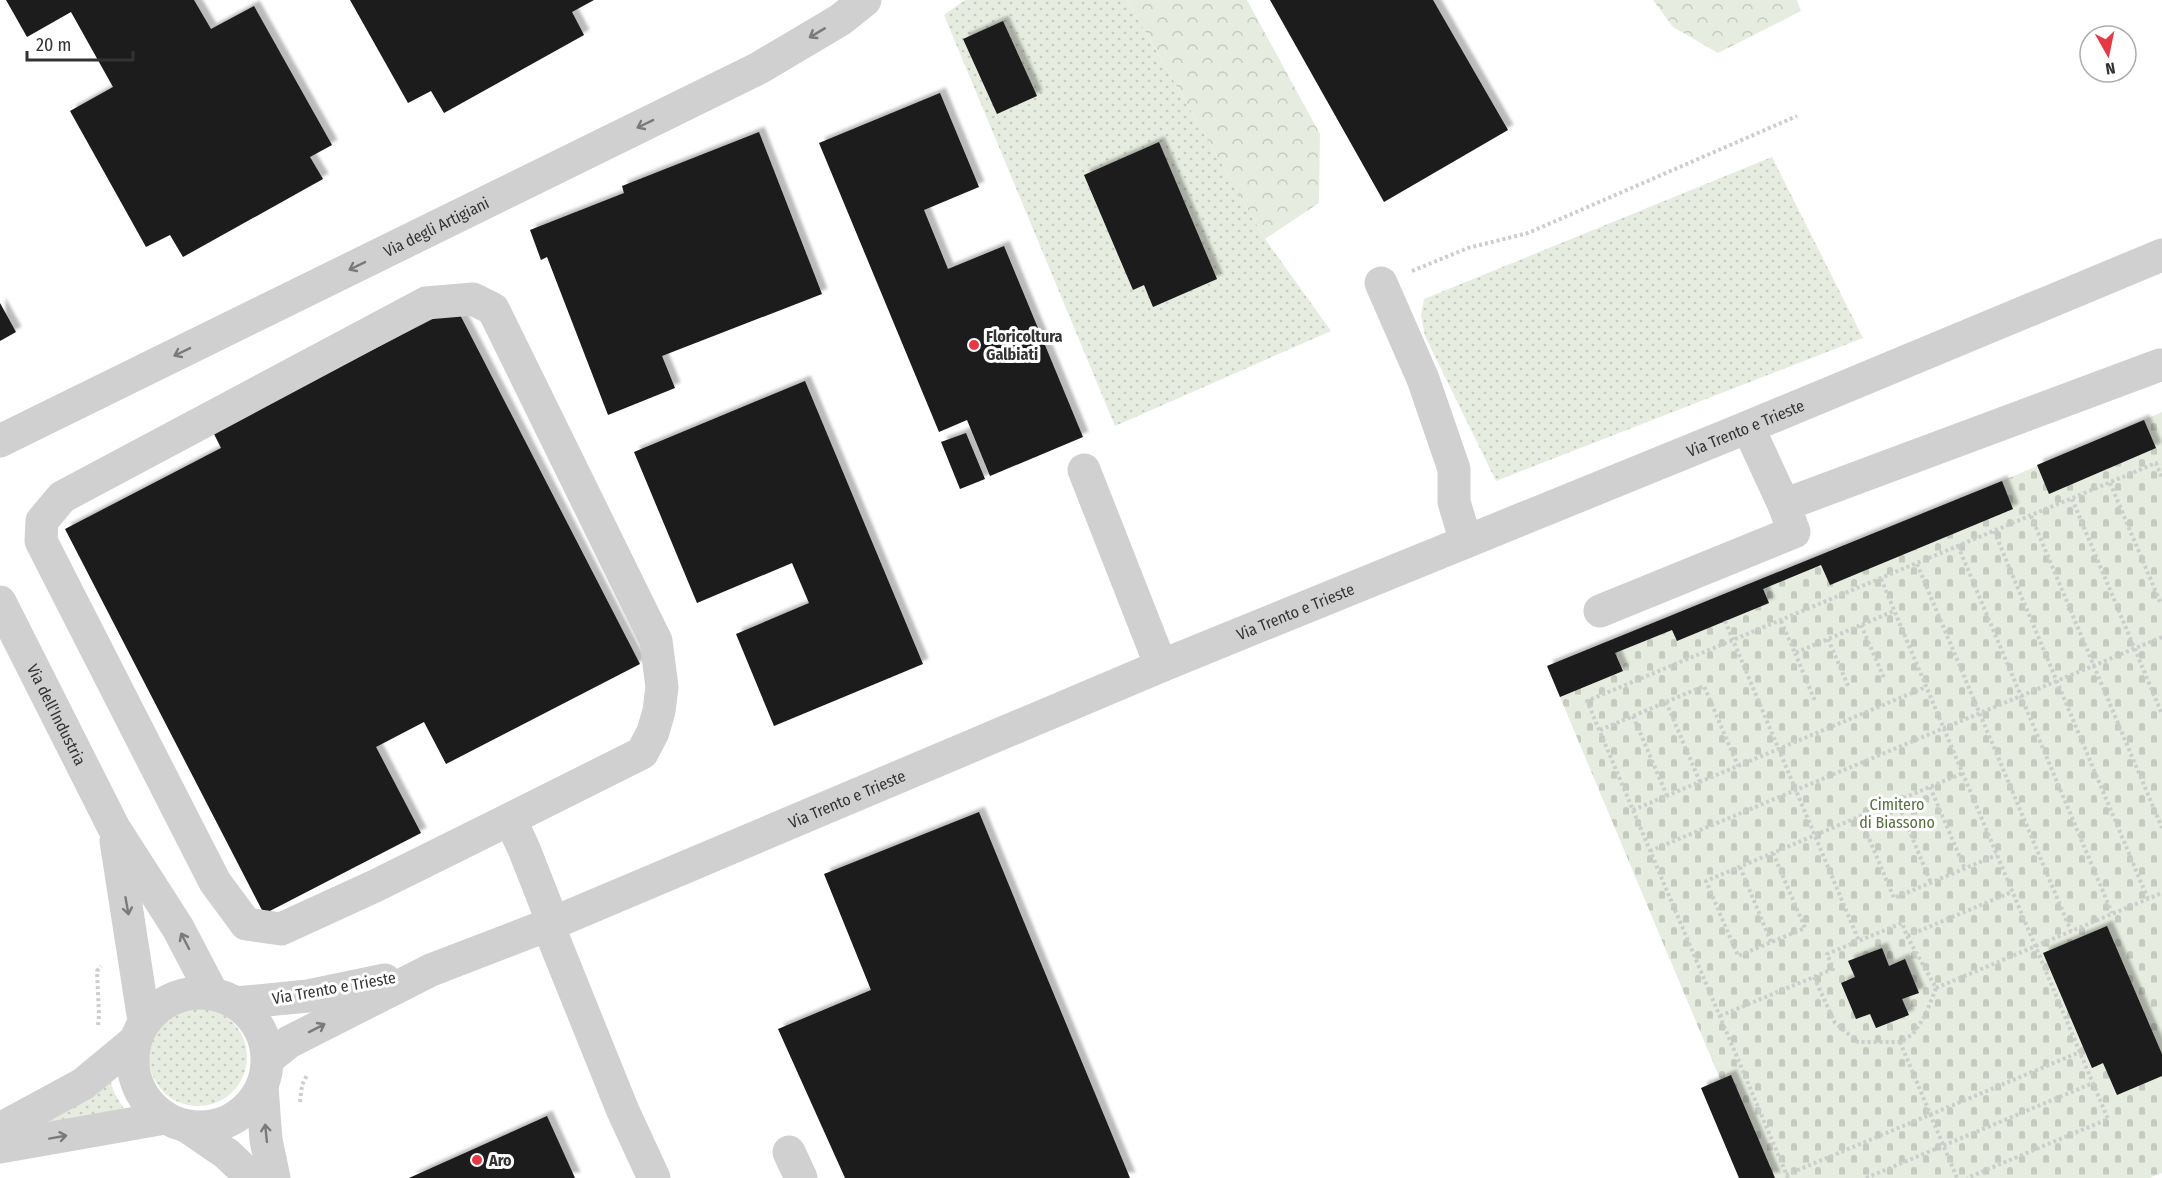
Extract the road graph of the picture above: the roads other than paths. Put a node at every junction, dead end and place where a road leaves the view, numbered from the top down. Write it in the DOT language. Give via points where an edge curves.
graph roads {
  1 [pos="865,0"];
  2 [pos="2162,255"];
  3 [pos="1381,283"];
  4 [pos="2160,365"];
  5 [pos="1748,427"];
  6 [pos="0,441"];
  7 [pos="1084,470"];
  8 [pos="1784,505"];
  9 [pos="1466,542"];
  10 [pos="0,602"];
  11 [pos="1600,611"];
  12 [pos="1161,666"];
  13 [pos="510,819"];
  14 [pos="114,828"];
  15 [pos="550,924"];
  16 [pos="431,970"];
  17 [pos="224,998"];
  18 [pos="139,1031"];
  19 [pos="265,1073"];
  20 [pos="177,1123"];
  21 [pos="0,1130"];
  22 [pos="0,1147"];
  23 [pos="252,1178"];
  24 [pos="274,1178"];
  25 [pos="654,1178"];
  1 -- 6 [label="street, Via degli Artigiani, one-way" via="840,20 759,68"];
  2 -- 5 [label="street, Via Trento e Trieste"];
  3 -- 9 [label="street" via="1423,379 1454,469 1454,502"];
  4 -- 8 [label="street"];
  5 -- 8 [label="street"];
  5 -- 9 [label="street, Via Trento e Trieste"];
  7 -- 12 [label="street"];
  8 -- 11 [label="street" via="1794,532"];
  9 -- 12 [label="street, Via Trento e Trieste"];
  10 -- 14 [label="street, Via dell'Industria"];
  12 -- 15 [label="street, Via Trento e Trieste"];
  13 -- 13 [label="street" via="642,753 656,722 662,687 656,642 493,309 472,299 426,303 62,497 42,521 41,541 215,882 246,924 281,929"];
  13 -- 15 [label="street"];
  17 -- 14 [label="street, Via dell'Industria, one-way"];
  14 -- 18 [label="street, Via dell'Industria, one-way" via="134,952"];
  15 -- 16 [label="street, Via Trento e Trieste"];
  15 -- 25 [label="street" via="623,1111"];
  16 -- 17 [label="street, Via Trento e Trieste" via="308,996"];
  19 -- 16 [label="street, Via Trento e Trieste, one-way" via="289,1042"];
  17 -- 18 [label="street, Via Trento e Trieste" via="186,994 162,1003"];
  17 -- 19 [label="street, Via Trento e Trieste" via="259,1027"];
  18 -- 20 [label="street" via="132,1071 143,1098"];
  18 -- 21 [label="street, Via Trento e Trieste" via="83,1084"];
  19 -- 20 [label="street, Via Trento e Trieste" via="250,1106 232,1120 211,1127"];
  24 -- 19 [label="street, one-way" via="266,1140"];
  22 -- 20 [label="street, Via Trento e Trieste, one-way"];
  20 -- 23 [label="street" via="227,1154"];
}
